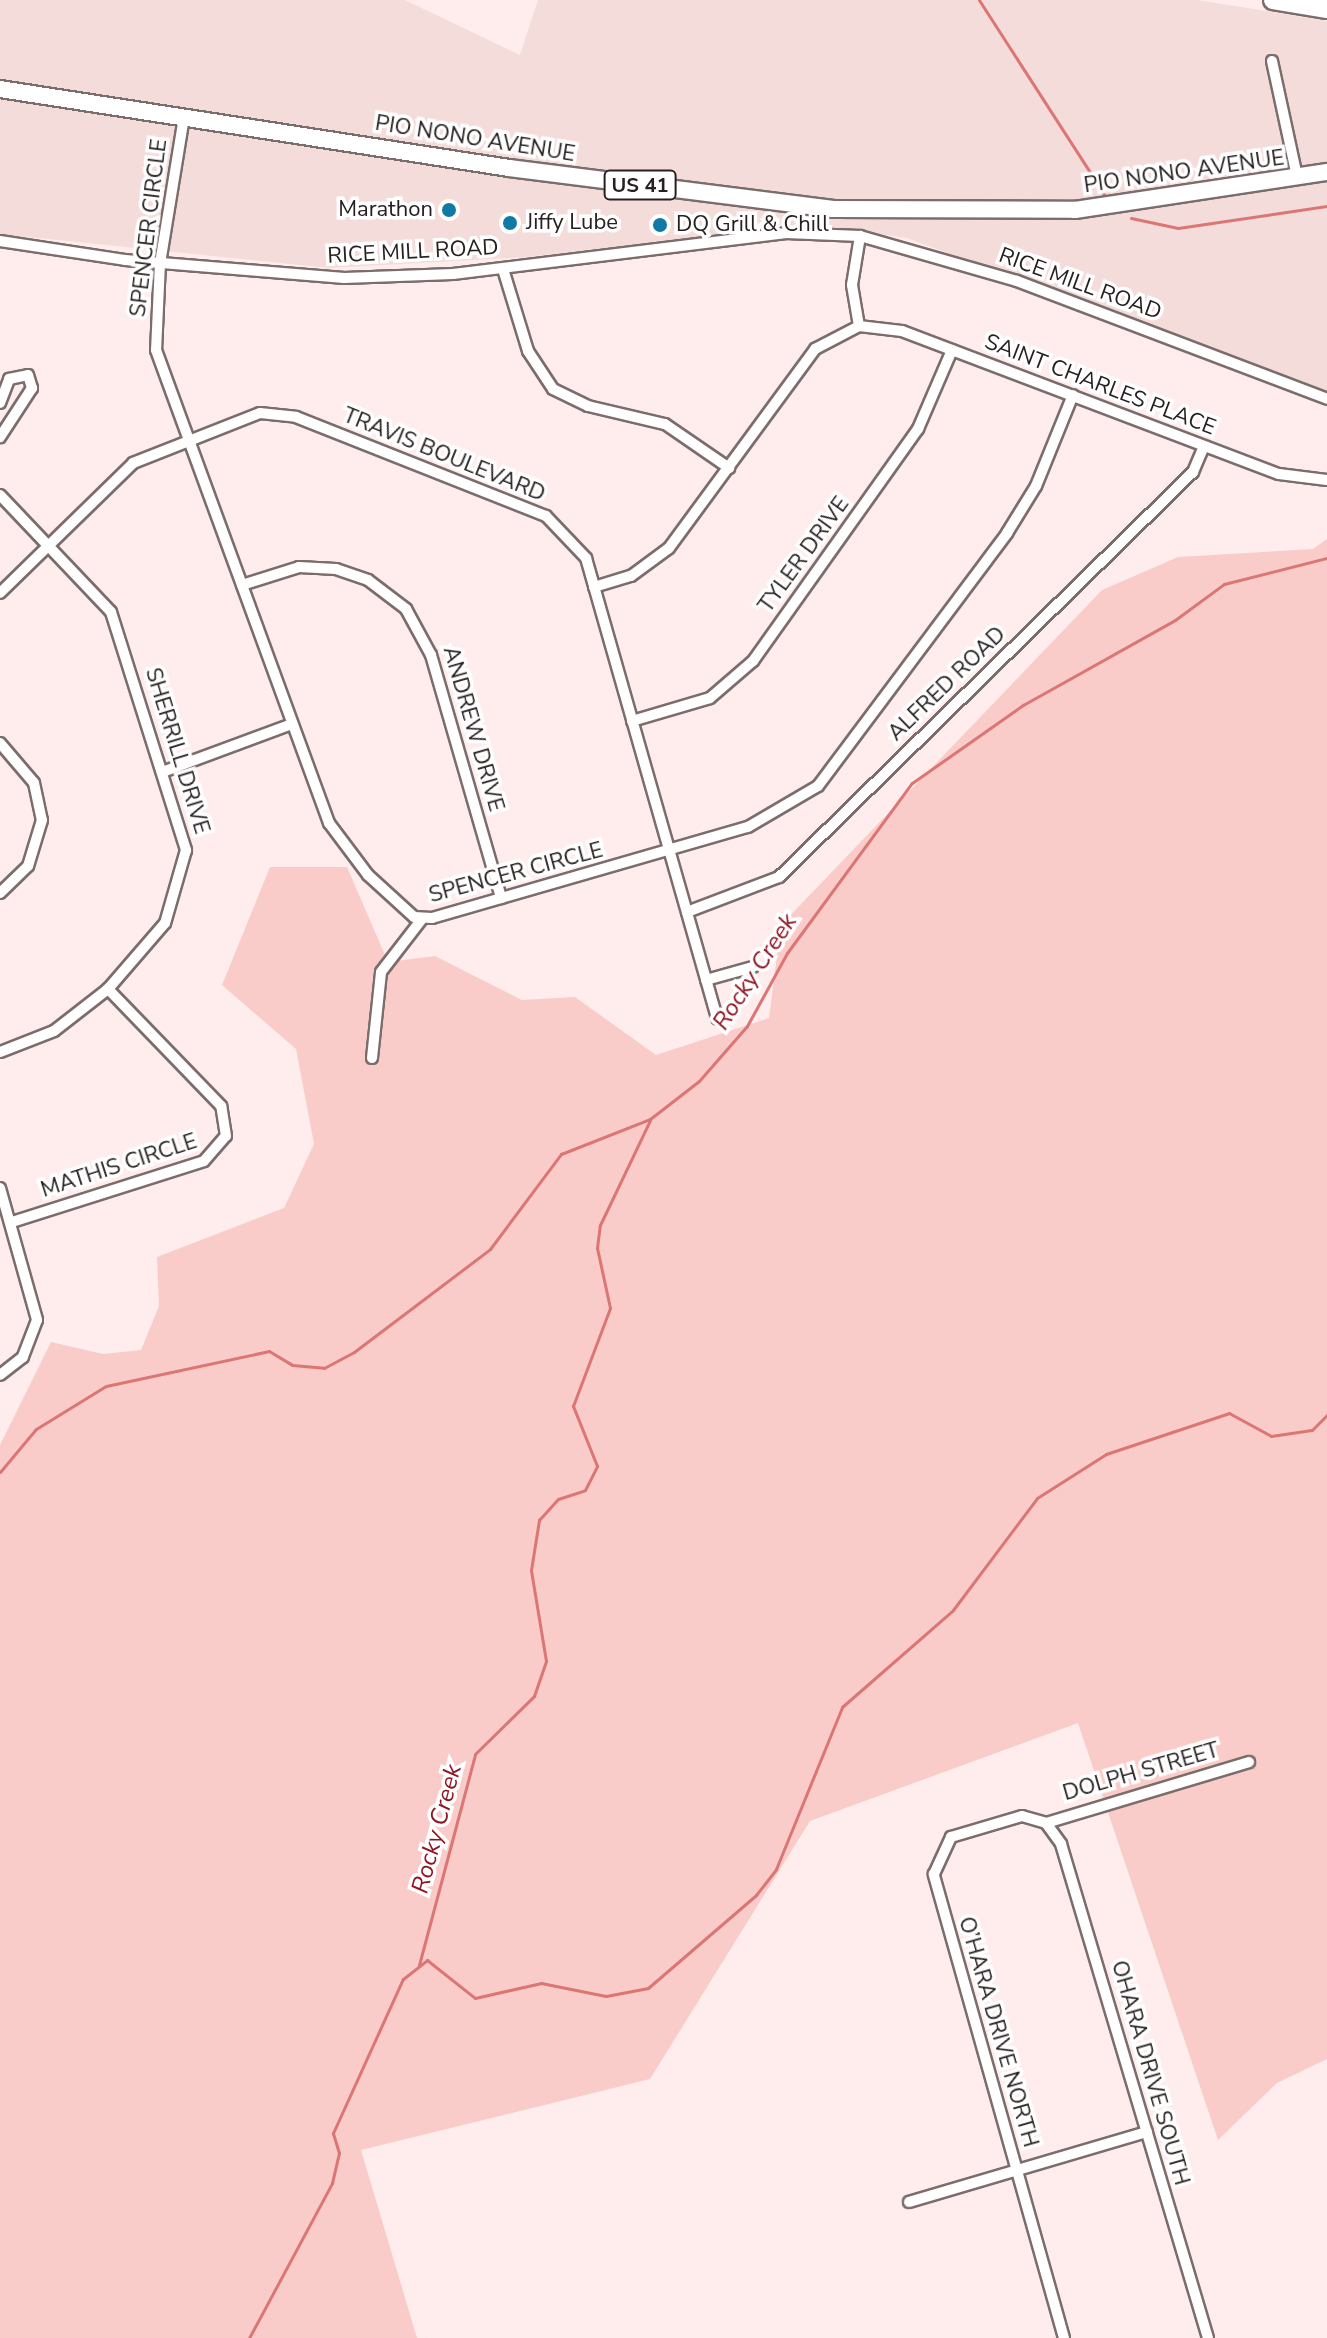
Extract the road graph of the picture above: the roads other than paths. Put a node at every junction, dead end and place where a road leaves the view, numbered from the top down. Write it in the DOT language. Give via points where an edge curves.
graph roads {
  1 [pos="1273,0"];
  2 [pos="1327,9"];
  3 [pos="1272,61"];
  4 [pos="0,89"];
  5 [pos="184,117"];
  6 [pos="1327,172"];
  7 [pos="1297,177"];
  8 [pos="860,236"];
  9 [pos="0,241"];
  10 [pos="160,263"];
  11 [pos="503,269"];
  12 [pos="859,326"];
  13 [pos="952,350"];
  14 [pos="1073,395"];
  15 [pos="1327,399"];
  16 [pos="0,403"];
  17 [pos="0,437"];
  18 [pos="188,437"];
  19 [pos="1204,446"];
  20 [pos="729,468"];
  21 [pos="1327,480"];
  22 [pos="0,495"];
  23 [pos="49,543"];
  24 [pos="242,585"];
  25 [pos="594,587"];
  26 [pos="0,593"];
  27 [pos="632,721"];
  28 [pos="292,724"];
  29 [pos="0,743"];
  30 [pos="165,771"];
  31 [pos="670,850"];
  32 [pos="0,893"];
  33 [pos="501,898"];
  34 [pos="687,912"];
  35 [pos="422,919"];
  36 [pos="753,967"];
  37 [pos="706,980"];
  38 [pos="108,989"];
  39 [pos="717,1019"];
  40 [pos="0,1052"];
  41 [pos="372,1058"];
  42 [pos="0,1188"];
  43 [pos="12,1222"];
  44 [pos="0,1375"];
  45 [pos="1249,1762"];
  46 [pos="1046,1823"];
  47 [pos="1147,2132"];
  48 [pos="1016,2170"];
  49 [pos="909,2202"];
  50 [pos="1064,2338"];
  51 [pos="1208,2338"];
  1 -- 2 [label="highway"];
  3 -- 7 [label="street"];
  4 -- 5 [label="main road, PIO NONO AVENUE / US 41"];
  5 -- 7 [label="main road, PIO NONO AVENUE / US 41" via="833,209 1075,210"];
  5 -- 10 [label="street, SPENCER CIRCLE"];
  6 -- 7 [label="main road, PIO NONO AVENUE / US 41"];
  8 -- 11 [label="street, RICE MILL ROAD" via="786,233"];
  8 -- 12 [label="street" via="852,278"];
  8 -- 15 [label="street, RICE MILL ROAD" via="1017,281"];
  9 -- 10 [label="street, RICE MILL ROAD"];
  10 -- 11 [label="street, RICE MILL ROAD" via="344,278"];
  10 -- 18 [label="street, SPENCER CIRCLE" via="156,350"];
  11 -- 20 [label="street" via="528,351 553,389 588,406 665,424"];
  12 -- 13 [label="street, SAINT CHARLES PLACE" via="894,328"];
  12 -- 20 [label="street" via="815,349"];
  13 -- 14 [label="street, SAINT CHARLES PLACE"];
  13 -- 27 [label="street, TYLER DRIVE" via="918,429 753,661 702,701"];
  14 -- 19 [label="street, SAINT CHARLES PLACE"];
  14 -- 31 [label="street, SPENCER CIRCLE" via="1036,486 1007,533 847,757 767,819"];
  16 -- 17 [label="street" via="9,379 28,375 32,388"];
  18 -- 23 [label="street, TRAVIS BOULEVARD" via="125,468"];
  18 -- 24 [label="street, SPENCER CIRCLE"];
  18 -- 25 [label="street, TRAVIS BOULEVARD" via="260,413 296,417 546,516 580,546"];
  19 -- 21 [label="street, SAINT CHARLES PLACE" via="1279,474"];
  19 -- 34 [label="street, ALFRED ROAD" via="1193,472 779,877"];
  20 -- 25 [label="street" via="669,548 631,576"];
  22 -- 23 [label="street, SHERRILL DRIVE"];
  23 -- 26 [label="street, TRAVIS BOULEVARD"];
  23 -- 30 [label="street, SHERRILL DRIVE" via="111,612"];
  24 -- 28 [label="street, SPENCER CIRCLE"];
  24 -- 33 [label="street, ANDREW DRIVE" via="299,567 336,569 368,580 406,609 431,655"];
  25 -- 27 [label="street, TRAVIS BOULEVARD"];
  27 -- 31 [label="street, TRAVIS BOULEVARD"];
  28 -- 30 [label="street"];
  28 -- 35 [label="street, SPENCER CIRCLE" via="337,839 403,911"];
  29 -- 32 [label="street" via="34,783 42,820 28,866"];
  30 -- 38 [label="street, SHERRILL DRIVE" via="185,841 183,880 165,923"];
  31 -- 33 [label="street, SPENCER CIRCLE"];
  31 -- 34 [label="street, TRAVIS BOULEVARD"];
  33 -- 35 [label="street, SPENCER CIRCLE"];
  34 -- 37 [label="street, TRAVIS BOULEVARD"];
  35 -- 41 [label="street" via="381,972"];
  36 -- 37 [label="street"];
  37 -- 39 [label="street, TRAVIS BOULEVARD"];
  38 -- 40 [label="street, SHERRILL DRIVE" via="54,1031"];
  38 -- 43 [label="street, MATHIS CIRCLE" via="221,1106 226,1136 204,1161"];
  42 -- 43 [label="street"];
  43 -- 44 [label="street" via="37,1306 28,1348"];
  45 -- 46 [label="street, DOLPH STREET"];
  46 -- 47 [label="street, OHARA DRIVE SOUTH" via="1061,1844"];
  46 -- 48 [label="street, O’HARA DRIVE NORTH" via="1022,1816 959,1833 934,1864"];
  47 -- 48 [label="street"];
  47 -- 51 [label="street, OHARA DRIVE SOUTH"];
  48 -- 49 [label="street"];
  48 -- 50 [label="street, O’HARA DRIVE NORTH"];
}
